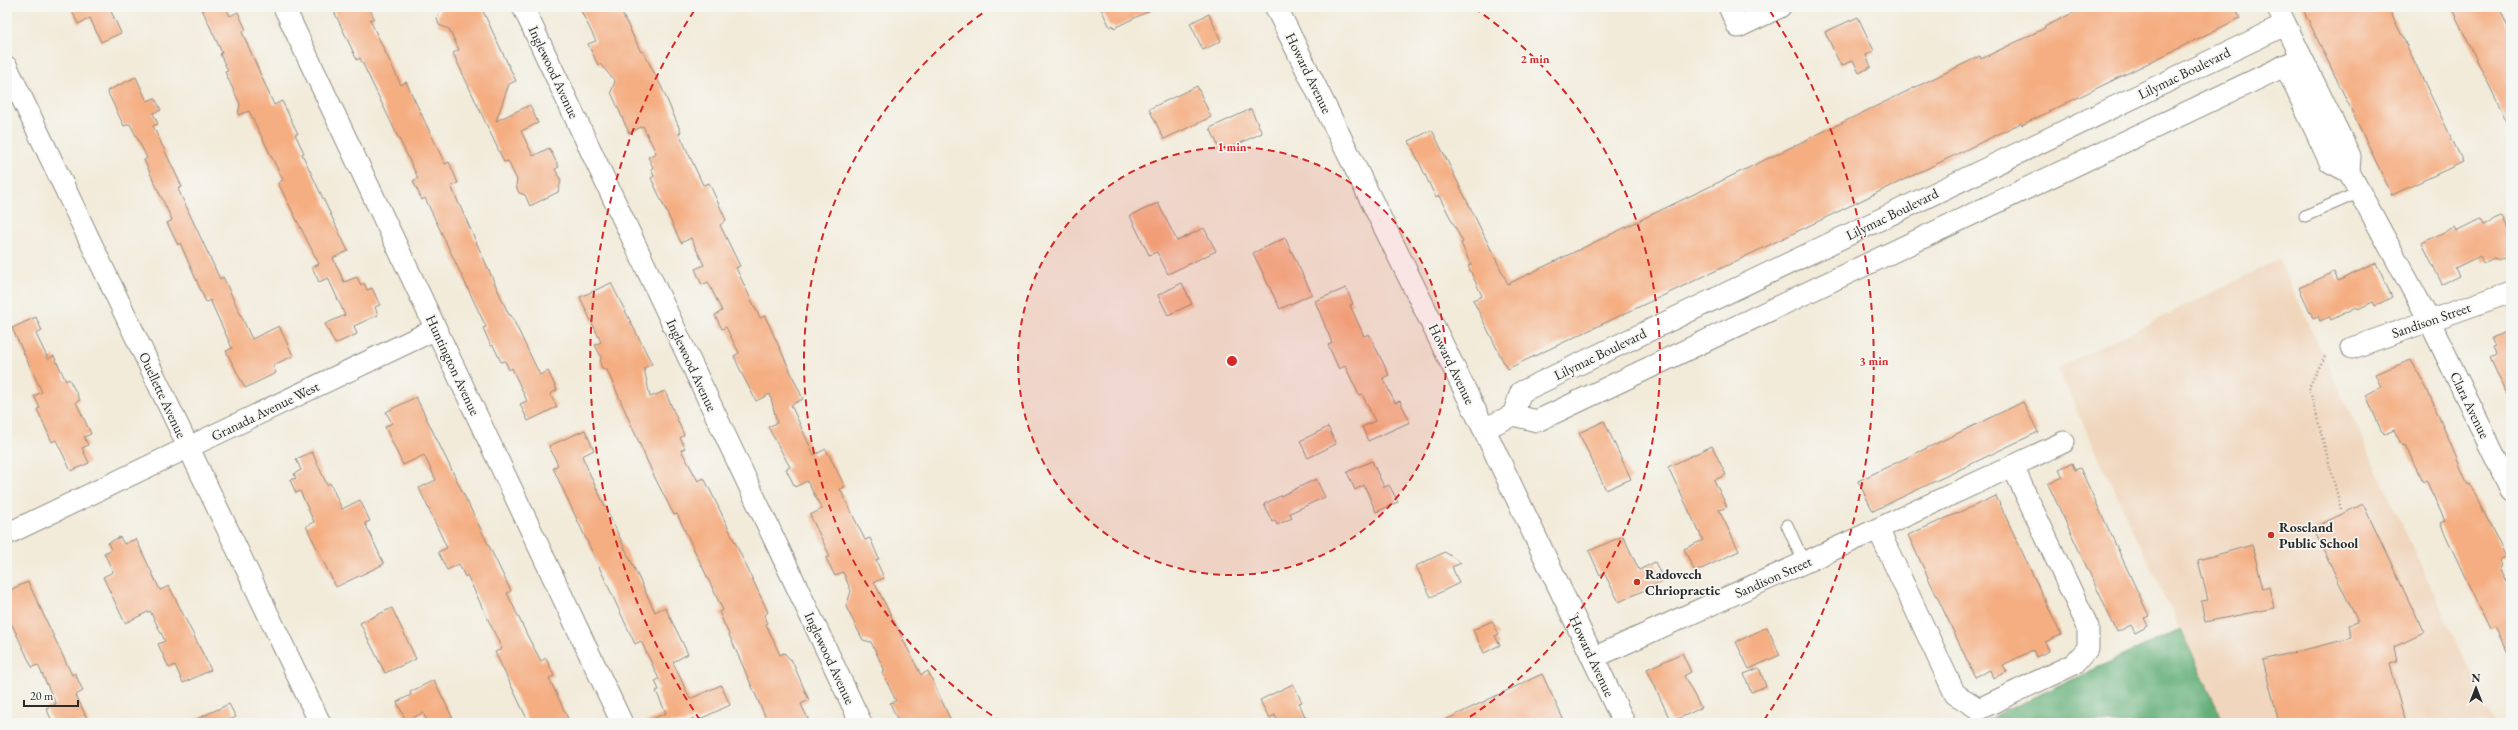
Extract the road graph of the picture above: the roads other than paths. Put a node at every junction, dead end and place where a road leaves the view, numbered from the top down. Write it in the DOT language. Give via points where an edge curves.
graph roads {
  1 [pos="284,7"];
  2 [pos="523,7"];
  3 [pos="1276,7"];
  4 [pos="1729,7"];
  5 [pos="1780,7"];
  6 [pos="2281,16"];
  7 [pos="2293,61"];
  8 [pos="7,67"];
  9 [pos="2360,192"];
  10 [pos="2305,216"];
  11 [pos="2511,292"];
  12 [pos="2429,320"];
  13 [pos="436,329"];
  14 [pos="2352,348"];
  15 [pos="1513,415"];
  16 [pos="1484,429"];
  17 [pos="2064,442"];
  18 [pos="188,447"];
  19 [pos="2013,467"];
  20 [pos="2511,490"];
  21 [pos="1787,525"];
  22 [pos="1878,529"];
  23 [pos="7,534"];
  24 [pos="1804,563"];
  25 [pos="1593,658"];
  26 [pos="320,723"];
  27 [pos="622,723"];
  28 [pos="861,723"];
  29 [pos="1624,723"];
  1 -- 13 [label="street, Huntington Avenue"];
  2 -- 28 [label="street, Inglewood Avenue"];
  3 -- 16 [label="street, Howard Avenue"];
  4 -- 5 [label="street" via="1738,27"];
  6 -- 7 [label="street, Lilymac Boulevard"];
  6 -- 15 [label="street, Lilymac Boulevard" via="1521,392"];
  7 -- 9 [label="street, Lilymac Boulevard" via="2330,162 2349,172"];
  7 -- 15 [label="street" via="1537,421"];
  8 -- 18 [label="street, Ouellette Avenue"];
  9 -- 10 [label="lane"];
  9 -- 12 [label="street, Lilymac Boulevard"];
  11 -- 12 [label="street, Sandison Street"];
  12 -- 14 [label="street, Sandison Street"];
  12 -- 20 [label="street, Clara Avenue"];
  13 -- 18 [label="street, Granada Avenue West"];
  13 -- 27 [label="street, Huntington Avenue"];
  15 -- 16 [label="street"];
  16 -- 25 [label="street, Howard Avenue"];
  17 -- 19 [label="street, Sandison Street"];
  18 -- 23 [label="street, Granada Avenue West"];
  18 -- 26 [label="street, Ouellette Avenue"];
  19 -- 22 [label="street, Sandison Street"];
  19 -- 22 [label="street" via="2088,628 2088,648 2074,664 1979,709 1955,694"];
  21 -- 24 [label="lane"];
  22 -- 24 [label="street, Sandison Street"];
  24 -- 25 [label="street, Sandison Street"];
  25 -- 29 [label="street, Howard Avenue"];
}
